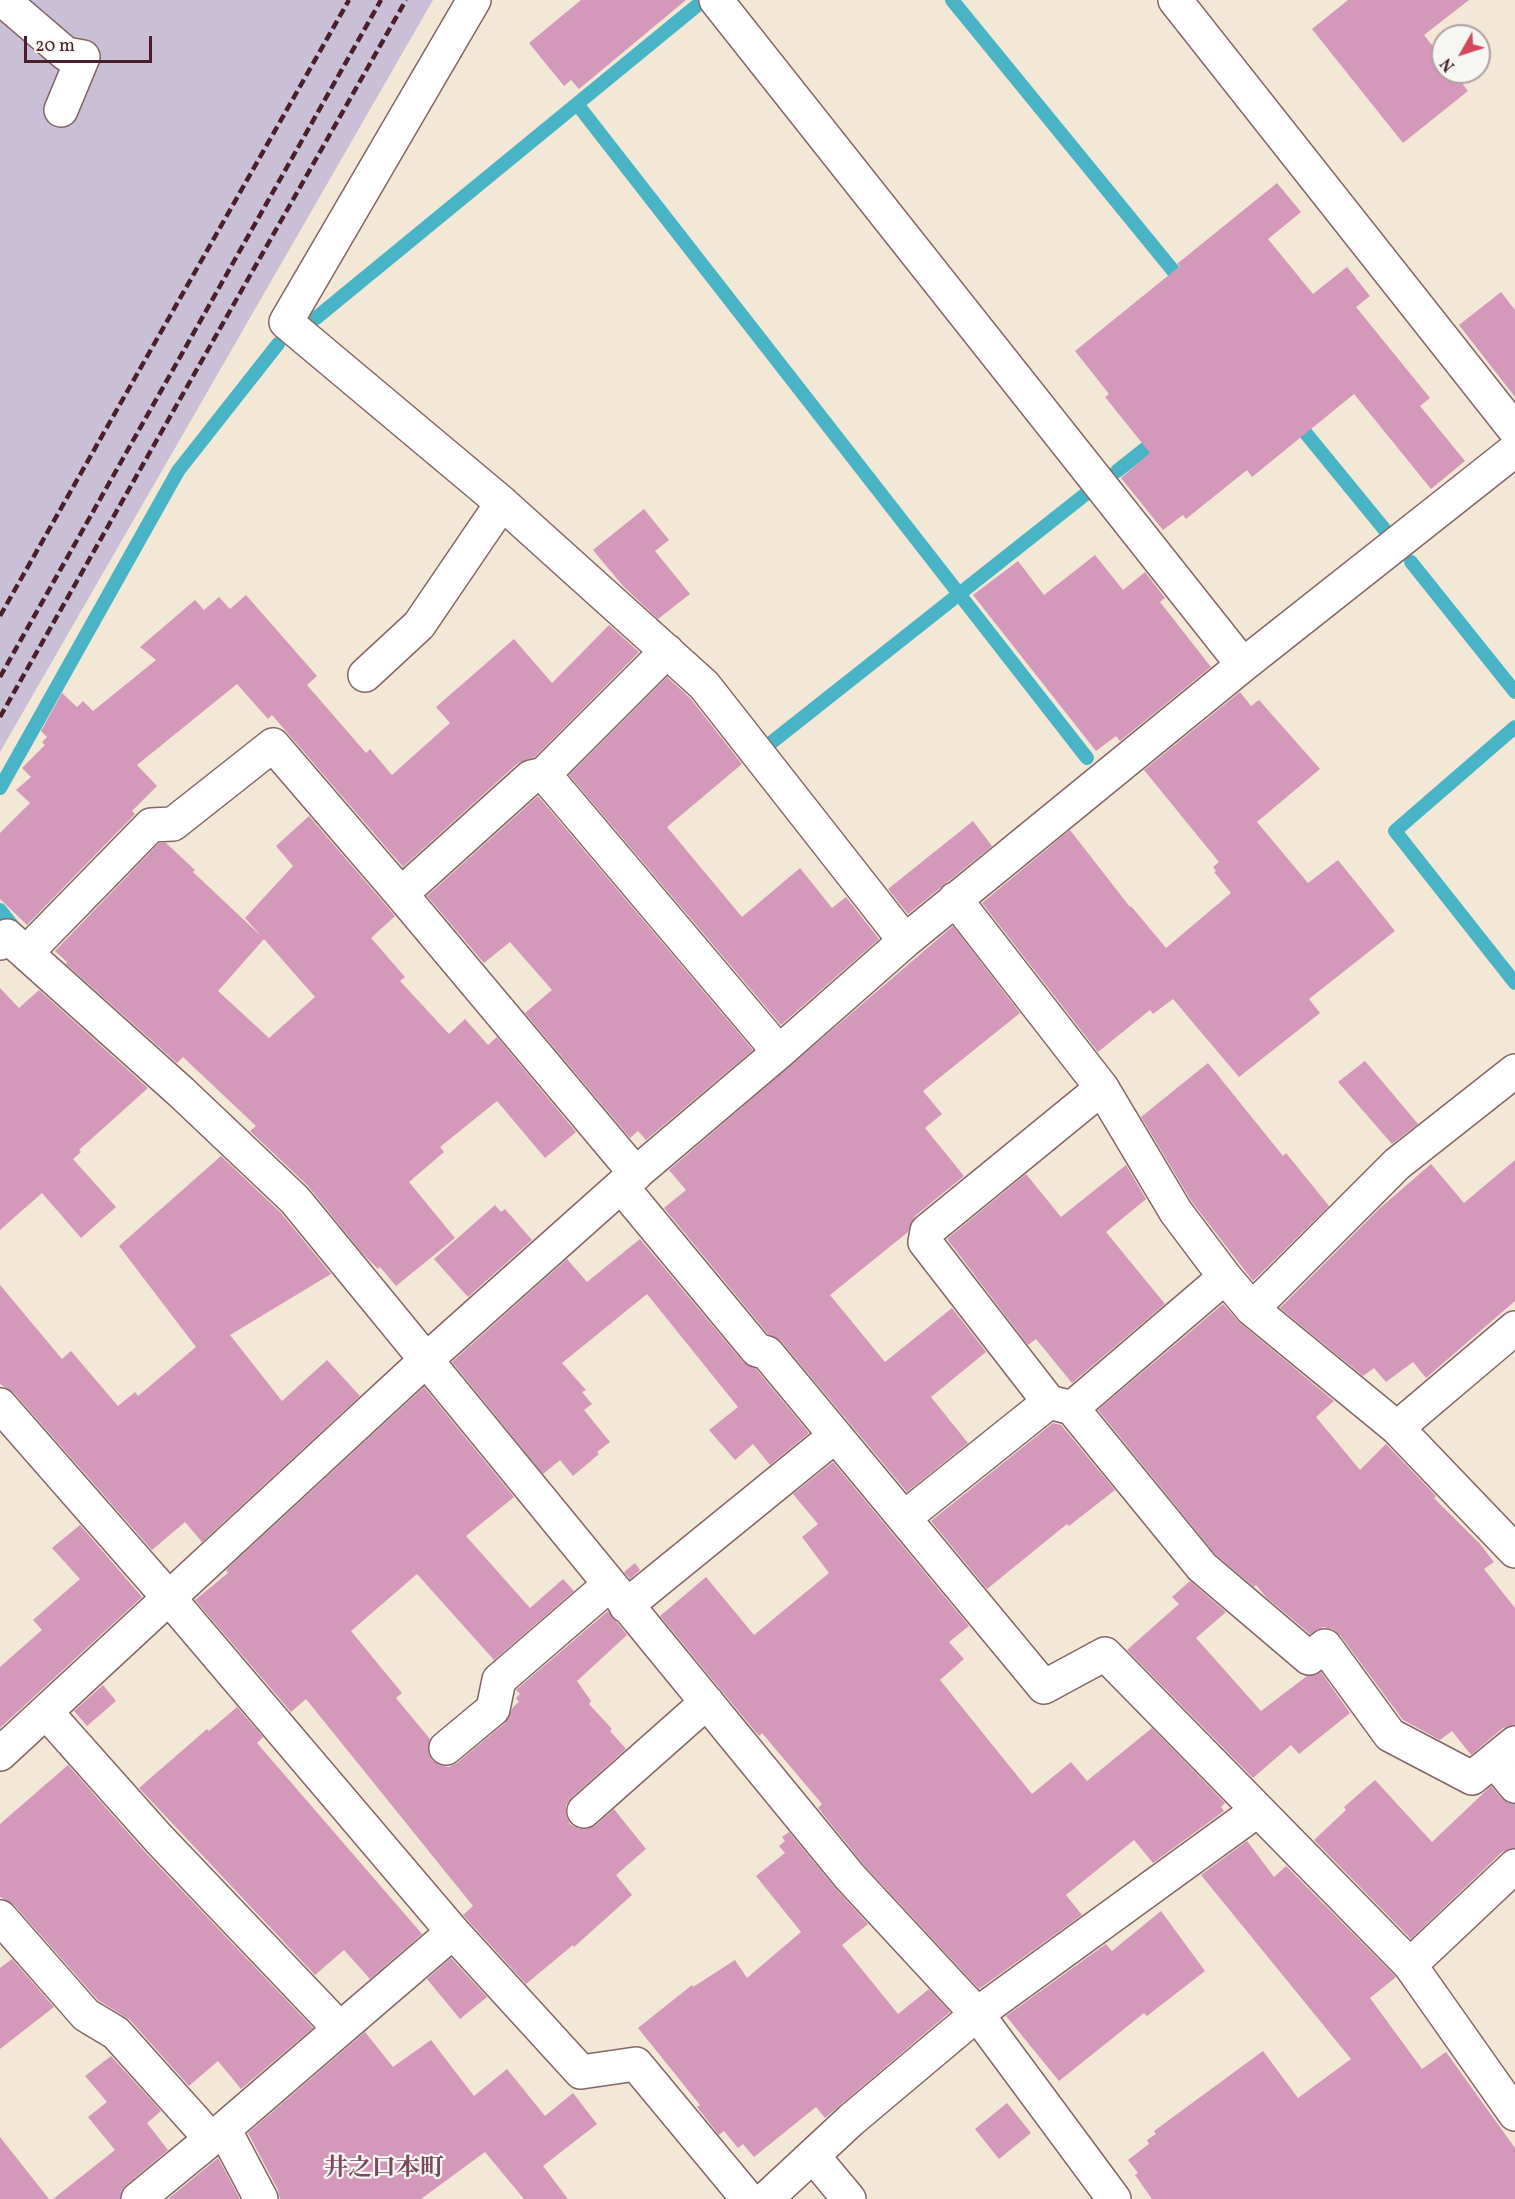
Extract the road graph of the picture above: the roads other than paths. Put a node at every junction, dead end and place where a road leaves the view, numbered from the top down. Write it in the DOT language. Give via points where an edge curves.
graph roads {
  1 [pos="3,0"];
  2 [pos="474,0"];
  3 [pos="716,0"];
  4 [pos="1175,0"];
  5 [pos="61,110"];
  6 [pos="1515,430"];
  7 [pos="1515,450"];
  8 [pos="502,503"];
  9 [pos="667,651"];
  10 [pos="1243,665"];
  11 [pos="364,675"];
  12 [pos="544,774"];
  13 [pos="401,894"];
  14 [pos="956,899"];
  15 [pos="905,940"];
  16 [pos="13,948"];
  17 [pos="779,1052"];
  18 [pos="1515,1071"];
  19 [pos="1102,1089"];
  20 [pos="628,1180"];
  21 [pos="1225,1277"];
  22 [pos="1252,1309"];
  23 [pos="1515,1328"];
  24 [pos="426,1360"];
  25 [pos="0,1405"];
  26 [pos="1060,1405"];
  27 [pos="1396,1428"];
  28 [pos="836,1436"];
  29 [pos="904,1518"];
  30 [pos="1515,1551"];
  31 [pos="618,1595"];
  32 [pos="169,1598"];
  33 [pos="706,1702"];
  34 [pos="46,1712"];
  35 [pos="446,1748"];
  36 [pos="1505,1751"];
  37 [pos="0,1754"];
  38 [pos="1515,1786"];
  39 [pos="584,1810"];
  40 [pos="1258,1810"];
  41 [pos="1515,1866"];
  42 [pos="0,1917"];
  43 [pos="453,1932"];
  44 [pos="1410,1965"];
  45 [pos="977,2014"];
  46 [pos="340,2030"];
  47 [pos="1515,2114"];
  48 [pos="218,2134"];
  49 [pos="813,2156"];
  50 [pos="138,2199"];
  51 [pos="261,2199"];
  52 [pos="748,2199"];
  53 [pos="766,2199"];
  54 [pos="849,2199"];
  55 [pos="1114,2199"];
  1 -- 5 [label="street" via="66,54 83,57"];
  2 -- 8 [label="street" via="285,322"];
  3 -- 10 [label="street"];
  4 -- 6 [label="street"];
  7 -- 10 [label="street"];
  8 -- 9 [label="street"];
  8 -- 11 [label="street" via="419,625"];
  9 -- 12 [label="street"];
  9 -- 15 [label="street" via="704,685"];
  10 -- 14 [label="street"];
  12 -- 13 [label="street" via="531,777"];
  12 -- 17 [label="street"];
  13 -- 16 [label="street" via="273,745 172,824 151,825"];
  13 -- 20 [label="street"];
  14 -- 15 [label="street"];
  14 -- 19 [label="street"];
  15 -- 17 [label="street"];
  16 -- 24 [label="street" via="181,1092 295,1200"];
  17 -- 20 [label="street"];
  18 -- 22 [label="street" via="1397,1164"];
  19 -- 21 [label="street" via="1176,1212"];
  19 -- 26 [label="street" via="927,1231 925,1242"];
  20 -- 24 [label="street"];
  20 -- 28 [label="street" via="757,1350 767,1353"];
  21 -- 22 [label="street"];
  21 -- 26 [label="street"];
  22 -- 27 [label="street"];
  23 -- 27 [label="street"];
  24 -- 31 [label="street"];
  24 -- 32 [label="street"];
  25 -- 32 [label="street"];
  26 -- 29 [label="street"];
  26 -- 36 [label="street" via="1202,1568 1309,1658 1325,1646 1390,1735 1472,1778"];
  27 -- 30 [label="street"];
  28 -- 29 [label="street"];
  28 -- 31 [label="street"];
  29 -- 40 [label="street" via="1044,1687 1105,1654"];
  31 -- 33 [label="street"];
  31 -- 35 [label="street" via="499,1680 494,1709"];
  32 -- 34 [label="street"];
  32 -- 43 [label="street"];
  33 -- 39 [label="street"];
  33 -- 45 [label="street" via="850,1878"];
  34 -- 37 [label="street"];
  34 -- 46 [label="street" via="159,1839"];
  36 -- 38 [label="street"];
  40 -- 44 [label="street"];
  40 -- 45 [label="street"];
  41 -- 44 [label="street"];
  42 -- 48 [label="street" via="86,2015 116,2032"];
  43 -- 46 [label="street"];
  43 -- 52 [label="street" via="581,2072 636,2064"];
  44 -- 47 [label="street"];
  45 -- 49 [label="street"];
  45 -- 55 [label="street"];
  46 -- 48 [label="street"];
  48 -- 50 [label="street"];
  48 -- 51 [label="street"];
  49 -- 53 [label="street"];
  49 -- 54 [label="street"];
}
